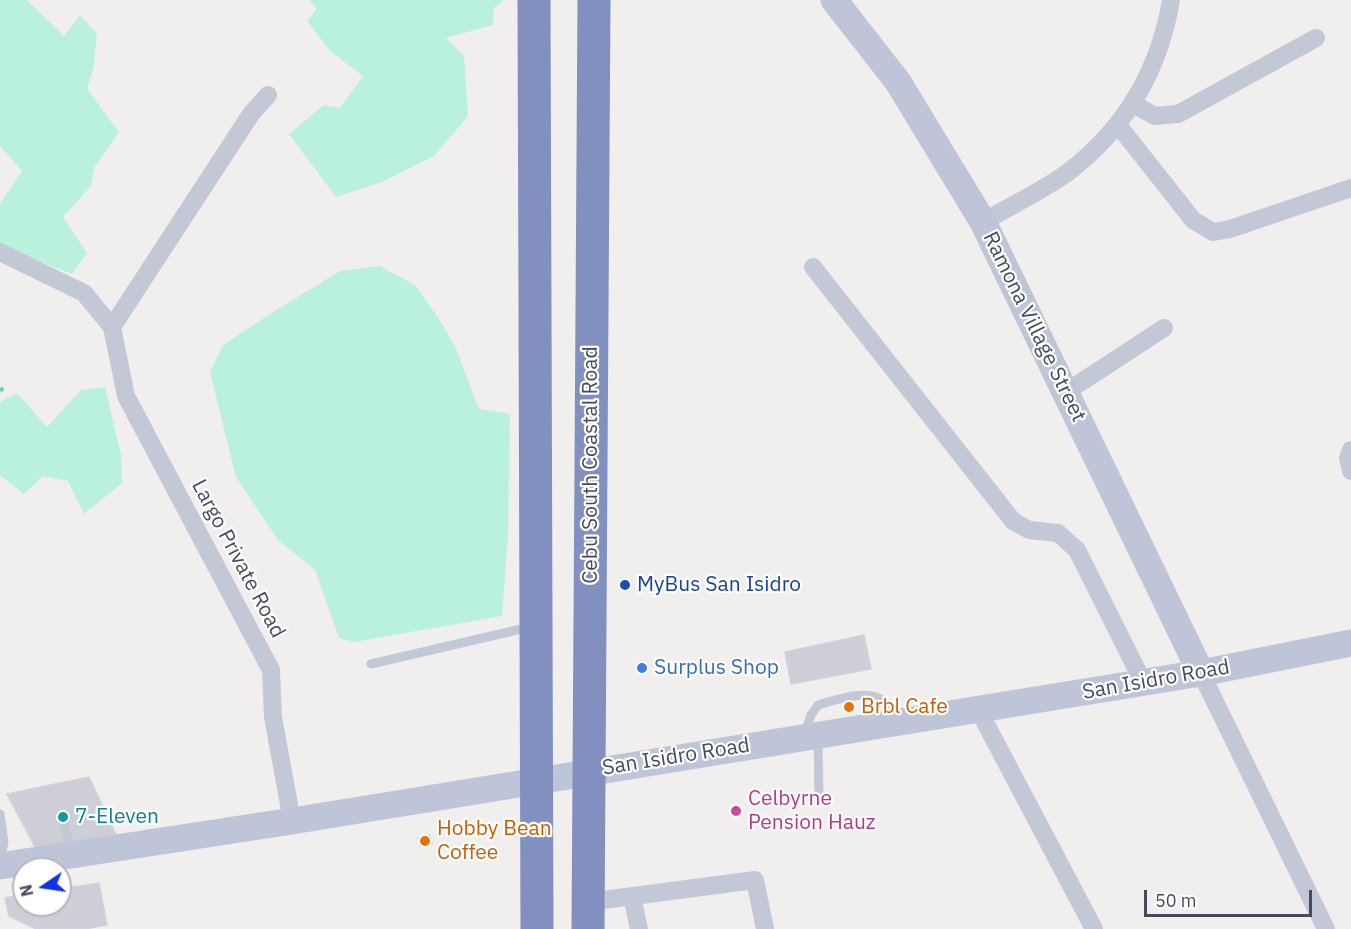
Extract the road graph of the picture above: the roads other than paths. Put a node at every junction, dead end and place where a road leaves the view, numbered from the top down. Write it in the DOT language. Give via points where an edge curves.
graph roads {
  1 [pos="534,0"];
  2 [pos="594,0"];
  3 [pos="834,0"];
  4 [pos="1166,5"];
  5 [pos="1316,38"];
  6 [pos="268,95"];
  7 [pos="1132,104"];
  8 [pos="1118,125"];
  9 [pos="1351,188"];
  10 [pos="983,222"];
  11 [pos="0,252"];
  12 [pos="813,267"];
  13 [pos="112,327"];
  14 [pos="1164,328"];
  15 [pos="1066,392"];
  16 [pos="1351,450"];
  17 [pos="1351,471"];
  18 [pos="536,626"];
  19 [pos="1351,643"];
  20 [pos="371,664"];
  21 [pos="1201,673"];
  22 [pos="1143,682"];
  23 [pos="978,709"];
  24 [pos="811,736"];
  25 [pos="590,771"];
  26 [pos="537,780"];
  27 [pos="819,798"];
  28 [pos="0,814"];
  29 [pos="292,821"];
  30 [pos="64,822"];
  31 [pos="72,855"];
  32 [pos="0,861"];
  33 [pos="0,866"];
  34 [pos="632,896"];
  35 [pos="588,915"];
  36 [pos="537,929"];
  37 [pos="639,929"];
  38 [pos="765,929"];
  39 [pos="1094,929"];
  40 [pos="1326,929"];
  1 -- 18 [label="highway"];
  2 -- 25 [label="highway, Cebu South Coastal Road"];
  3 -- 10 [label="street, Ramona Village Street" via="898,82"];
  4 -- 7 [label="street" via="1155,63"];
  5 -- 7 [label="street" via="1178,114 1155,116"];
  6 -- 13 [label="street" via="250,114"];
  7 -- 8 [label="street"];
  8 -- 9 [label="street" via="1193,220 1213,232 1230,230"];
  8 -- 10 [label="street" via="1066,173"];
  10 -- 15 [label="street, Ramona Village Street"];
  11 -- 13 [label="street, Largo Private Road" via="84,293"];
  12 -- 22 [label="street" via="1013,521 1029,530 1058,533 1077,550"];
  13 -- 29 [label="street, Largo Private Road" via="126,396 271,669 273,717"];
  14 -- 15 [label="street"];
  15 -- 21 [label="street, Ramona Village Street"];
  16 -- 17 [label="street"];
  18 -- 20 [label="lane"];
  18 -- 26 [label="highway"];
  19 -- 21 [label="street, San Isidro Road"];
  21 -- 22 [label="street, San Isidro Road"];
  21 -- 40 [label="street"];
  22 -- 23 [label="street, San Isidro Road"];
  23 -- 24 [label="street, San Isidro Road"];
  23 -- 39 [label="street"];
  24 -- 25 [label="street, San Isidro Road"];
  24 -- 27 [label="lane"];
  25 -- 26 [label="street, San Isidro Road"];
  25 -- 35 [label="highway, Cebu South Coastal Road"];
  26 -- 29 [label="street, San Isidro Road"];
  26 -- 36 [label="highway"];
  28 -- 32 [label="lane" via="4,842"];
  29 -- 31 [label="street, San Isidro Road"];
  30 -- 31 [label="lane"];
  31 -- 33 [label="street, San Isidro Road"];
  34 -- 35 [label="street"];
  34 -- 37 [label="street"];
  34 -- 38 [label="street" via="755,880"];
}
